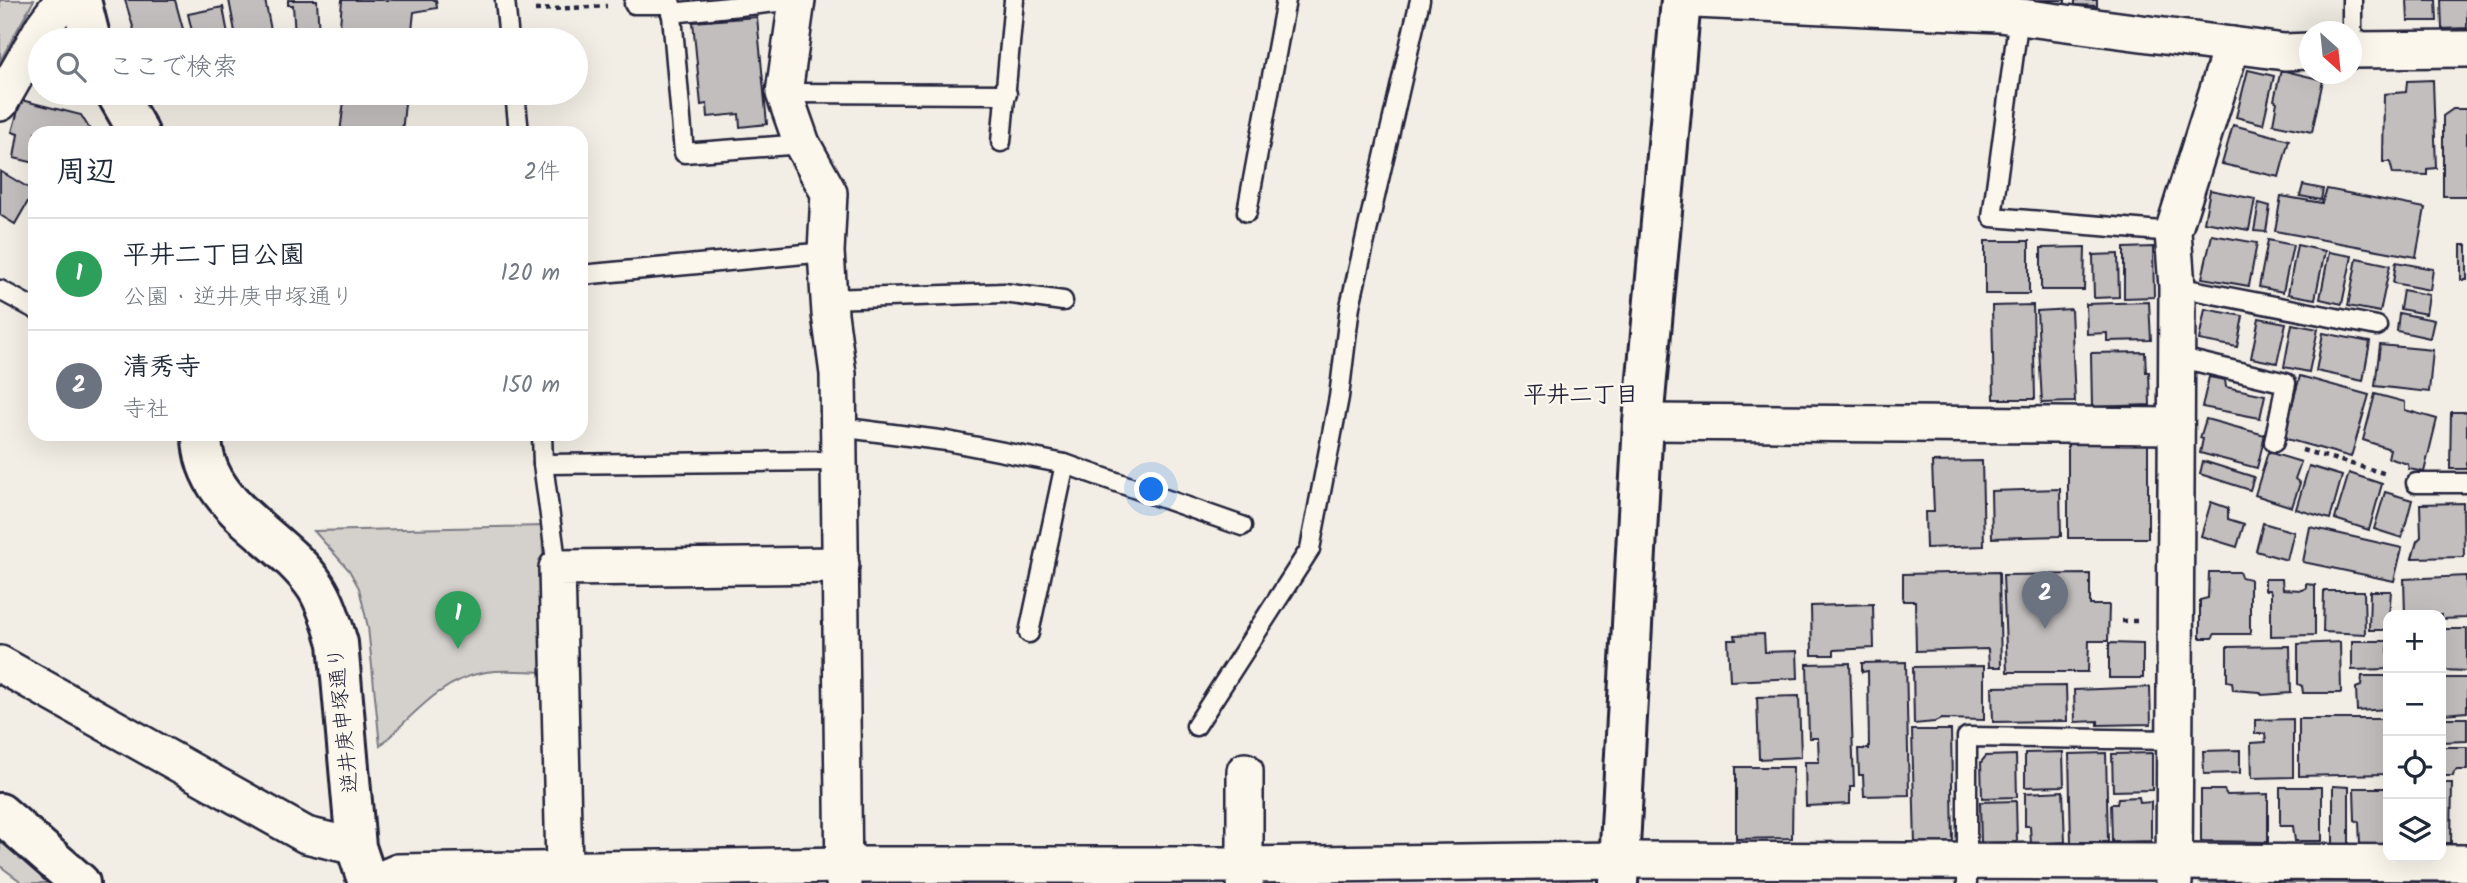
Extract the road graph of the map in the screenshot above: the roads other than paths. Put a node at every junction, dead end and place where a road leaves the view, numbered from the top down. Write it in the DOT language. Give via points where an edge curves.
graph roads {
  1 [pos="63,0"];
  2 [pos="81,0"];
  3 [pos="797,0"];
  4 [pos="1014,0"];
  5 [pos="1286,0"];
  6 [pos="1420,0"];
  7 [pos="1681,0"];
  8 [pos="1695,0"];
  9 [pos="2352,0"];
  10 [pos="634,5"];
  11 [pos="506,6"];
  12 [pos="2006,10"];
  13 [pos="671,13"];
  14 [pos="2352,21"];
  15 [pos="42,28"];
  16 [pos="88,28"];
  17 [pos="508,28"];
  18 [pos="2232,45"];
  19 [pos="2467,49"];
  20 [pos="2362,50"];
  21 [pos="2299,51"];
  22 [pos="28,54"];
  23 [pos="784,93"];
  24 [pos="1007,94"];
  25 [pos="0,103"];
  26 [pos="123,105"];
  27 [pos="516,105"];
  28 [pos="135,126"];
  29 [pos="518,126"];
  30 [pos="1001,142"];
  31 [pos="802,144"];
  32 [pos="1247,212"];
  33 [pos="2173,232"];
  34 [pos="826,253"];
  35 [pos="588,274"];
  36 [pos="2177,287"];
  37 [pos="0,290"];
  38 [pos="830,299"];
  39 [pos="1063,301"];
  40 [pos="28,305"];
  41 [pos="2377,326"];
  42 [pos="2177,357"];
  43 [pos="1643,422"];
  44 [pos="2176,426"];
  45 [pos="839,427"];
  46 [pos="203,441"];
  47 [pos="542,441"];
  48 [pos="2274,442"];
  49 [pos="839,461"];
  50 [pos="543,464"];
  51 [pos="1065,464"];
  52 [pos="2416,483"];
  53 [pos="2467,483"];
  54 [pos="1242,526"];
  55 [pos="841,565"];
  56 [pos="557,568"];
  57 [pos="1029,633"];
  58 [pos="0,664"];
  59 [pos="1196,726"];
  60 [pos="2175,740"];
  61 [pos="1245,771"];
  62 [pos="0,813"];
  63 [pos="356,847"];
  64 [pos="2467,863"];
  65 [pos="564,868"];
  66 [pos="1618,872"];
  67 [pos="1967,873"];
  68 [pos="2174,873"];
  69 [pos="844,874"];
  70 [pos="1245,874"];
  71 [pos="80,883"];
  72 [pos="370,883"];
  1 -- 15 [label="street"];
  2 -- 16 [label="main road"];
  3 -- 13 [label="lane"];
  3 -- 23 [label="street"];
  4 -- 24 [label="lane"];
  5 -- 32 [label="lane"];
  6 -- 59 [label="lane" via="1350,306 1339,397 1310,549"];
  7 -- 43 [label="main road"];
  8 -- 12 [label="street"];
  9 -- 14 [label="lane"];
  10 -- 13 [label="lane" via="671,4"];
  11 -- 17 [label="lane"];
  12 -- 18 [label="street"];
  12 -- 33 [label="lane" via="1992,217"];
  13 -- 31 [label="lane" via="684,153"];
  18 -- 21 [label="street"];
  18 -- 33 [label="street"];
  19 -- 20 [label="street"];
  22 -- 25 [label="street"];
  23 -- 24 [label="lane"];
  23 -- 31 [label="street"];
  24 -- 30 [label="lane"];
  26 -- 28 [label="main road"];
  27 -- 29 [label="lane"];
  31 -- 34 [label="street" via="828,193"];
  33 -- 36 [label="street"];
  34 -- 35 [label="lane"];
  34 -- 38 [label="street"];
  36 -- 41 [label="lane"];
  36 -- 42 [label="street"];
  37 -- 40 [label="lane"];
  38 -- 39 [label="lane" via="1004,293"];
  38 -- 45 [label="street"];
  42 -- 44 [label="street"];
  42 -- 48 [label="lane" via="2286,383"];
  43 -- 44 [label="street"];
  43 -- 66 [label="main road"];
  44 -- 60 [label="street"];
  45 -- 49 [label="street"];
  45 -- 51 [label="lane" via="947,441"];
  46 -- 63 [label="main road, 逆井庚申塚通り" via="206,465 220,490 315,586 329,613 338,643"];
  47 -- 50 [label="lane"];
  49 -- 50 [label="lane"];
  49 -- 55 [label="street"];
  50 -- 56 [label="lane"];
  51 -- 54 [label="lane"];
  51 -- 57 [label="lane"];
  52 -- 53 [label="lane"];
  55 -- 56 [label="street"];
  55 -- 69 [label="street"];
  56 -- 65 [label="street"];
  58 -- 63 [label="street" via="306,835"];
  60 -- 67 [label="lane" via="1967,737"];
  60 -- 68 [label="street"];
  61 -- 70 [label="street"];
  62 -- 71 [label="main road"];
  63 -- 72 [label="main road, 逆井庚申塚通り"];
  64 -- 68 [label="street"];
  65 -- 69 [label="street"];
  65 -- 72 [label="street" via="398,872"];
  66 -- 67 [label="street"];
  66 -- 70 [label="street"];
  67 -- 68 [label="street"];
  69 -- 70 [label="street"];
}
